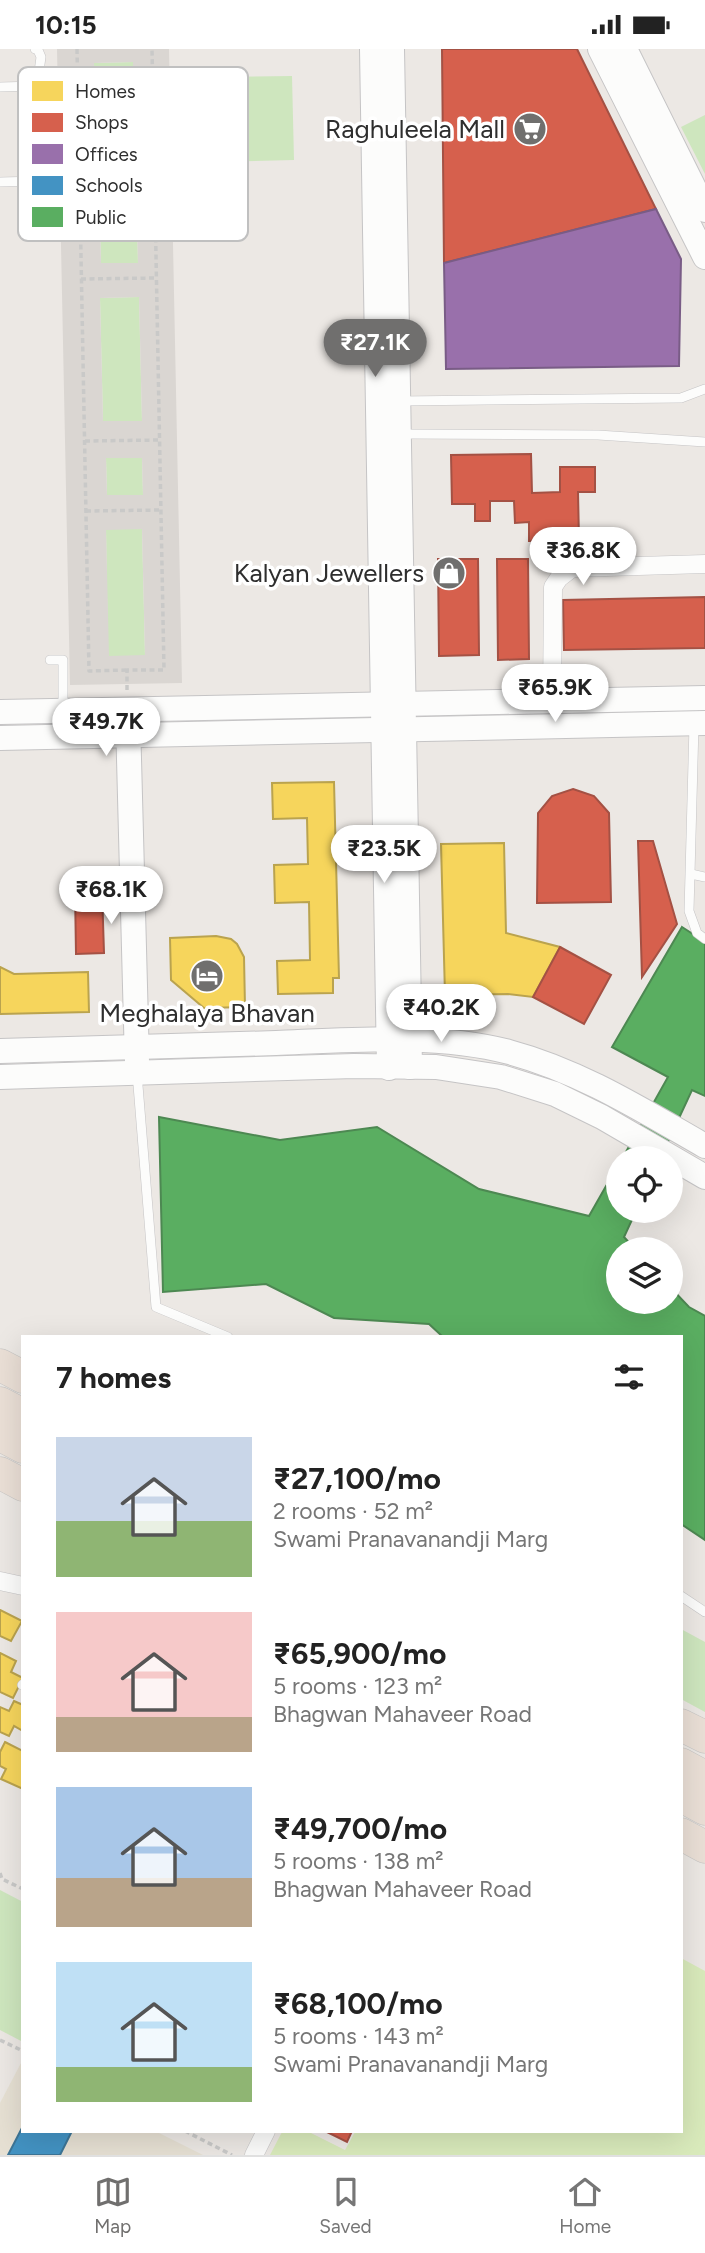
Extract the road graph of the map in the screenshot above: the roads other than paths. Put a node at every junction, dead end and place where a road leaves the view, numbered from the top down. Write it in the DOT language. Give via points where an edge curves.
graph roads {
  1 [pos="35,49"];
  2 [pos="600,49"];
  3 [pos="625,49"];
  4 [pos="382,51"];
  5 [pos="40,67"];
  6 [pos="0,87"];
  7 [pos="18,87"];
  8 [pos="0,182"];
  9 [pos="18,182"];
  10 [pos="705,210"];
  11 [pos="705,257"];
  12 [pos="387,351"];
  13 [pos="705,389"];
  14 [pos="398,401"];
  15 [pos="399,434"];
  16 [pos="705,442"];
  17 [pos="705,564"];
  18 [pos="391,590"];
  19 [pos="50,660"];
  20 [pos="705,698"];
  21 [pos="552,701"];
  22 [pos="393,704"];
  23 [pos="128,709"];
  24 [pos="63,711"];
  25 [pos="0,712"];
  26 [pos="700,723"];
  27 [pos="394,729"];
  28 [pos="128,735"];
  29 [pos="0,738"];
  30 [pos="691,874"];
  31 [pos="705,877"];
  32 [pos="705,939"];
  33 [pos="399,1041"];
  34 [pos="0,1051"];
  35 [pos="137,1060"];
  36 [pos="400,1067"];
  37 [pos="0,1077"];
  38 [pos="705,1146"];
  39 [pos="705,1177"];
  40 [pos="223,1335"];
  41 [pos="0,1403"];
  42 [pos="21,1414"];
  43 [pos="0,1435"];
  44 [pos="21,1446"];
  45 [pos="0,1473"];
  46 [pos="21,1484"];
  47 [pos="0,1581"];
  48 [pos="21,1586"];
  49 [pos="683,1597"];
  50 [pos="705,1612"];
  51 [pos="683,1726"];
  52 [pos="705,1737"];
  53 [pos="683,1765"];
  54 [pos="705,1777"];
  55 [pos="683,1797"];
  56 [pos="705,1809"];
  57 [pos="683,1835"];
  58 [pos="705,1847"];
  59 [pos="265,2133"];
  60 [pos="254,2155"];
  1 -- 5 [label="lane" via="41,57"];
  2 -- 11 [label="street"];
  3 -- 10 [label="street"];
  4 -- 12 [label="street"];
  6 -- 7 [label="lane"];
  8 -- 9 [label="lane"];
  12 -- 14 [label="street"];
  12 -- 18 [label="street"];
  13 -- 14 [label="lane" via="681,398"];
  14 -- 15 [label="street"];
  15 -- 16 [label="lane" via="598,435"];
  15 -- 18 [label="street"];
  17 -- 21 [label="street" via="566,571 553,587"];
  18 -- 22 [label="street"];
  19 -- 24 [label="lane" via="64,660"];
  20 -- 21 [label="street"];
  21 -- 22 [label="street"];
  22 -- 23 [label="street"];
  22 -- 27 [label="street"];
  23 -- 24 [label="street"];
  23 -- 28 [label="street"];
  24 -- 25 [label="street"];
  26 -- 27 [label="street"];
  26 -- 30 [label="lane"];
  27 -- 28 [label="street"];
  27 -- 33 [label="street"];
  28 -- 29 [label="street"];
  28 -- 35 [label="street"];
  30 -- 31 [label="lane"];
  30 -- 32 [label="lane" via="689,911 697,933"];
  33 -- 35 [label="street"];
  33 -- 36 [label="street"];
  33 -- 38 [label="street" via="438,1041 507,1052 564,1070"];
  34 -- 35 [label="street"];
  35 -- 36 [label="street"];
  35 -- 37 [label="street"];
  35 -- 40 [label="lane" via="156,1307"];
  36 -- 39 [label="street" via="436,1067 502,1077 555,1094"];
  41 -- 42 [label="highway"];
  43 -- 44 [label="highway"];
  45 -- 46 [label="highway"];
  47 -- 48 [label="street"];
  49 -- 50 [label="lane"];
  51 -- 52 [label="highway"];
  53 -- 54 [label="highway"];
  55 -- 56 [label="highway"];
  57 -- 58 [label="highway"];
  59 -- 60 [label="street"];
}
